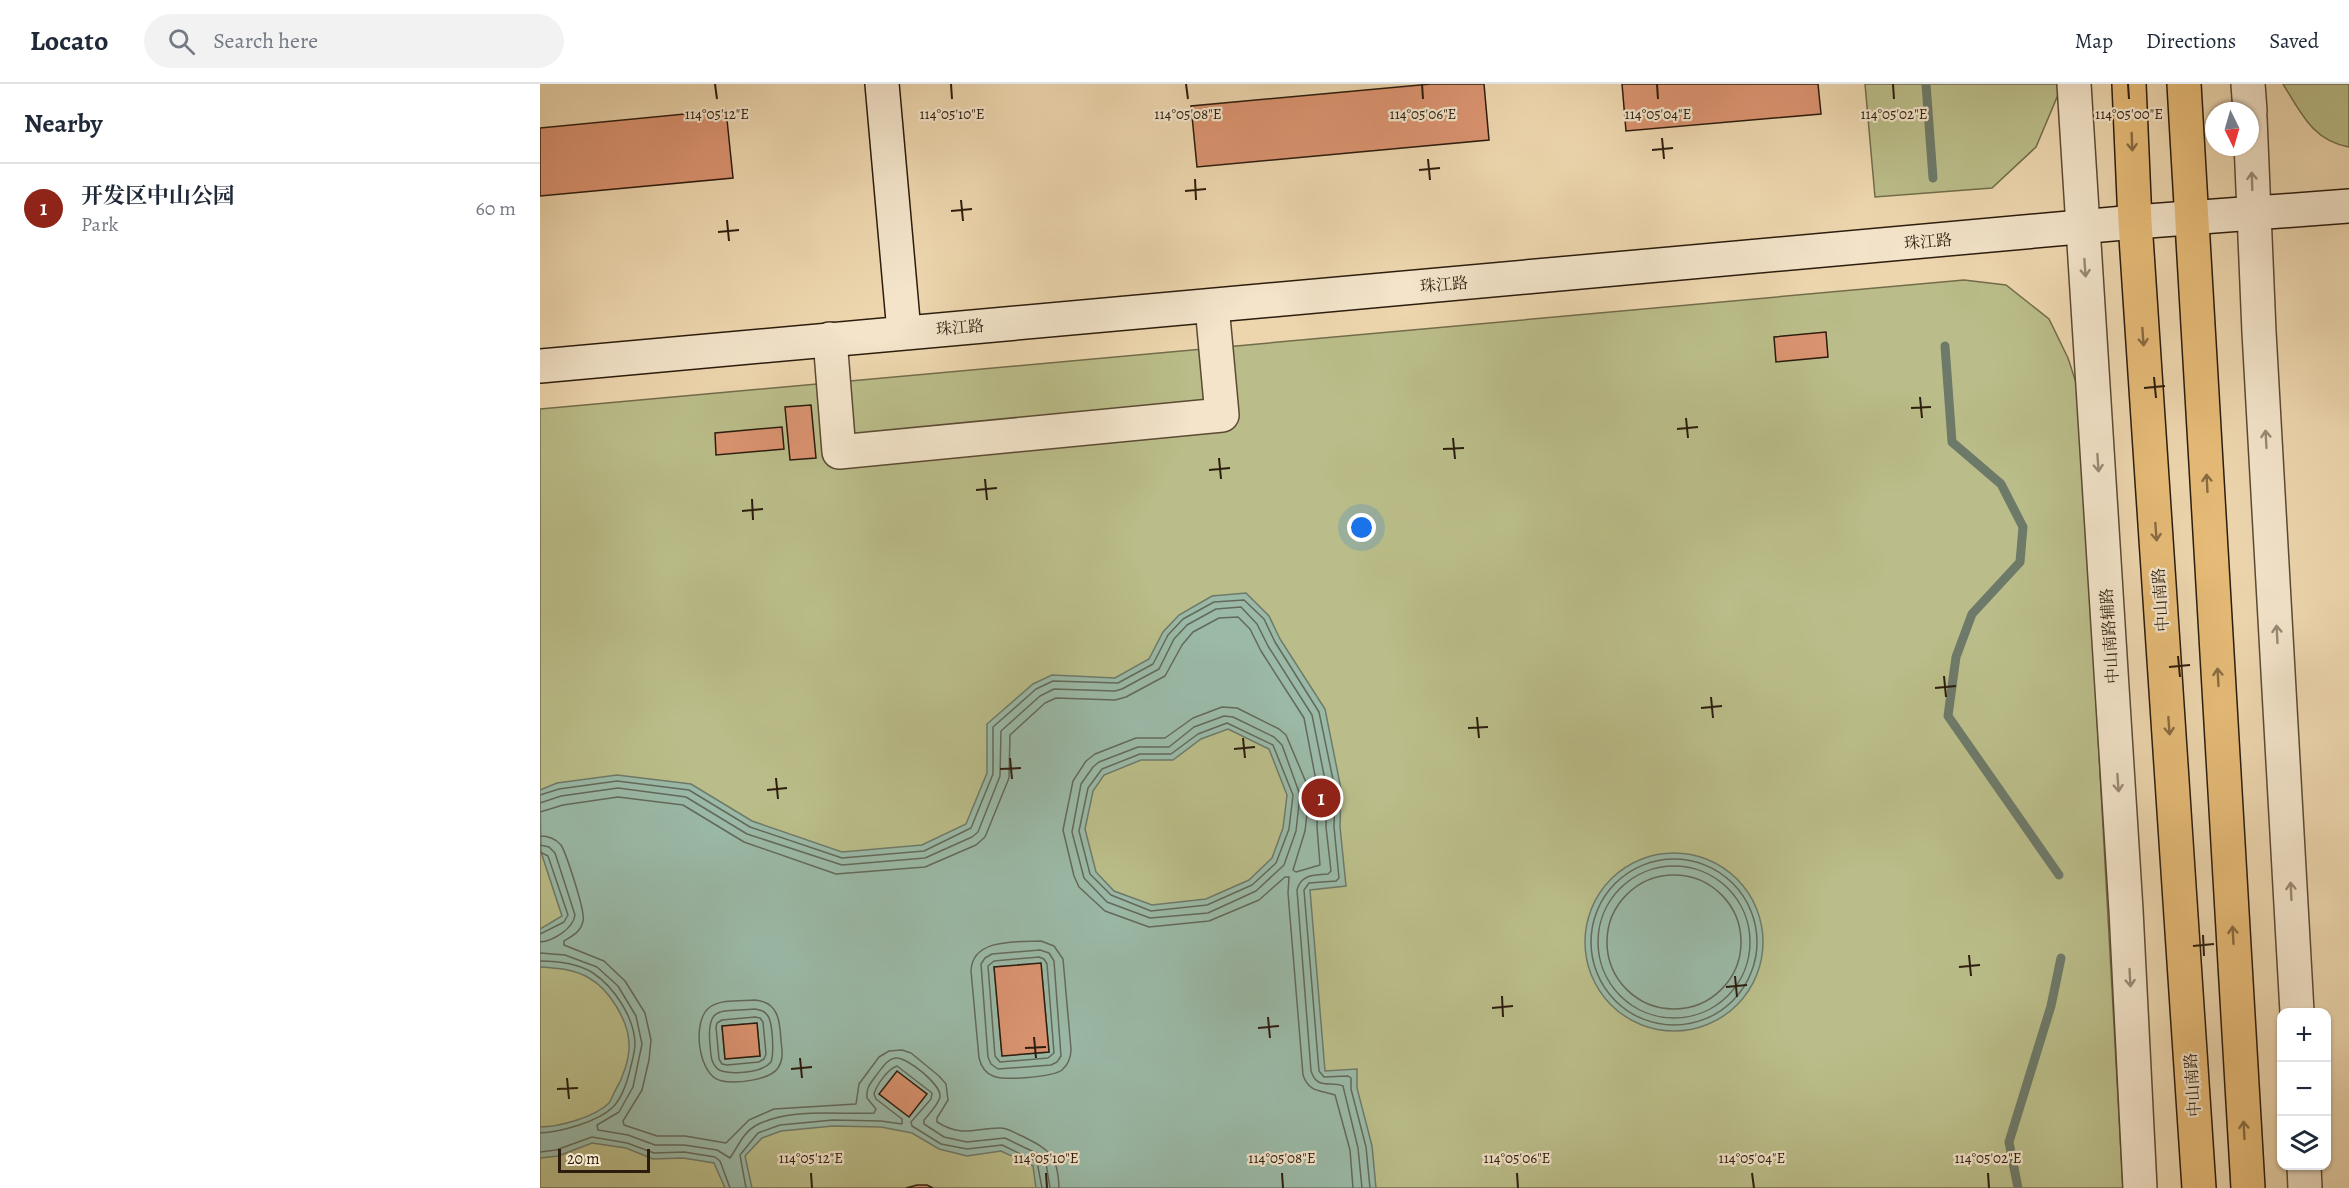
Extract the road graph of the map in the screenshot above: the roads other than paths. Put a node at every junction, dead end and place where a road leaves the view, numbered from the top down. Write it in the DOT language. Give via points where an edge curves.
graph roads {
  1 [pos="882,84"];
  2 [pos="2074,84"];
  3 [pos="2129,84"];
  4 [pos="2184,84"];
  5 [pos="2248,84"];
  6 [pos="2249,102"];
  7 [pos="2252,156"];
  8 [pos="2349,206"];
  9 [pos="2254,213"];
  10 [pos="2191,218"];
  11 [pos="2135,222"];
  12 [pos="2082,228"];
  13 [pos="1212,306"];
  14 [pos="904,332"];
  15 [pos="830,339"];
  16 [pos="540,366"];
  17 [pos="2297,1008"];
  18 [pos="2304,1170"];
  19 [pos="2140,1188"];
  20 [pos="2199,1188"];
  21 [pos="2248,1188"];
  22 [pos="2305,1188"];
  1 -- 14 [label="street"];
  2 -- 12 [label="street, 中山南路辅路"];
  3 -- 11 [label="main road, 中山南路, one-way"];
  4 -- 10 [label="main road"];
  5 -- 6 [label="street"];
  9 -- 7 [label="street, one-way"];
  8 -- 9 [label="street, 珠江路"];
  9 -- 10 [label="street, 珠江路"];
  17 -- 9 [label="street, one-way"];
  10 -- 11 [label="street, 珠江路"];
  21 -- 10 [label="main road, one-way"];
  11 -- 12 [label="street, 珠江路"];
  11 -- 20 [label="main road, 中山南路, one-way"];
  12 -- 13 [label="street, 珠江路"];
  12 -- 19 [label="street, 中山南路辅路, one-way"];
  13 -- 14 [label="street, 珠江路"];
  13 -- 15 [label="street" via="1222,415 839,452"];
  14 -- 15 [label="street, 珠江路"];
  15 -- 16 [label="street, 珠江路"];
  18 -- 22 [label="street"];
}
